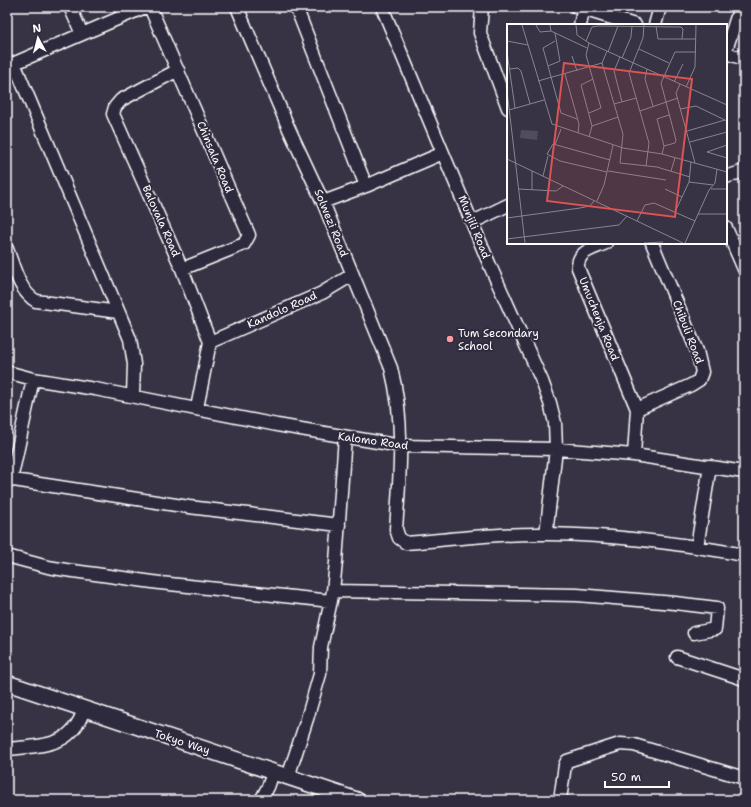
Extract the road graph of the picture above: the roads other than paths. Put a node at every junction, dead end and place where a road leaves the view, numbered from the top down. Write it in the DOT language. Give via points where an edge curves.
graph roads {
  1 [pos="70,7"];
  2 [pos="145,7"];
  3 [pos="150,7"];
  4 [pos="237,7"];
  5 [pos="296,7"];
  6 [pos="382,7"];
  7 [pos="482,7"];
  8 [pos="660,7"];
  9 [pos="740,7"];
  10 [pos="581,8"];
  11 [pos="580,24"];
  12 [pos="632,24"];
  13 [pos="654,24"];
  14 [pos="82,34"];
  15 [pos="727,47"];
  16 [pos="727,53"];
  17 [pos="744,59"];
  18 [pos="11,65"];
  19 [pos="178,70"];
  20 [pos="507,105"];
  21 [pos="443,153"];
  22 [pos="744,171"];
  23 [pos="727,177"];
  24 [pos="366,186"];
  25 [pos="323,202"];
  26 [pos="507,205"];
  27 [pos="473,222"];
  28 [pos="727,230"];
  29 [pos="604,244"];
  30 [pos="652,244"];
  31 [pos="7,249"];
  32 [pos="182,269"];
  33 [pos="744,269"];
  34 [pos="352,276"];
  35 [pos="118,312"];
  36 [pos="210,342"];
  37 [pos="7,372"];
  38 [pos="33,379"];
  39 [pos="133,396"];
  40 [pos="197,408"];
  41 [pos="637,409"];
  42 [pos="345,437"];
  43 [pos="401,446"];
  44 [pos="556,449"];
  45 [pos="634,454"];
  46 [pos="710,466"];
  47 [pos="744,472"];
  48 [pos="9,479"];
  49 [pos="339,525"];
  50 [pos="546,534"];
  51 [pos="698,546"];
  52 [pos="744,555"];
  53 [pos="7,556"];
  54 [pos="332,596"];
  55 [pos="694,633"];
  56 [pos="677,657"];
  57 [pos="744,679"];
  58 [pos="7,683"];
  59 [pos="84,710"];
  60 [pos="7,749"];
  61 [pos="273,773"];
  62 [pos="288,777"];
  63 [pos="744,778"];
  64 [pos="261,800"];
  65 [pos="357,800"];
  66 [pos="560,800"];
  1 -- 14 [label="street"];
  2 -- 14 [label="street"];
  3 -- 19 [label="street, Chinsala Road"];
  4 -- 25 [label="street, Solwezi Road"];
  5 -- 24 [label="street"];
  6 -- 21 [label="street, Munjili Road"];
  7 -- 20 [label="street" via="480,33"];
  8 -- 13 [label="street"];
  9 -- 15 [label="street"];
  10 -- 11 [label="street"];
  10 -- 12 [label="street"];
  14 -- 18 [label="street"];
  16 -- 17 [label="street"];
  18 -- 35 [label="street"];
  19 -- 32 [label="street, Balovala Road" via="121,100 114,107 113,114"];
  19 -- 32 [label="street, Chinsala Road" via="249,235 244,244"];
  21 -- 24 [label="street"];
  21 -- 27 [label="street, Munjili Road"];
  22 -- 23 [label="street"];
  24 -- 25 [label="street"];
  25 -- 34 [label="street, Solwezi Road"];
  26 -- 27 [label="street"];
  27 -- 44 [label="street, Munjili Road" via="542,381 555,423"];
  28 -- 33 [label="street"];
  29 -- 41 [label="street, Umuchenja Road" via="581,253 578,268"];
  30 -- 41 [label="street, Chibuli Road" via="697,351 702,372 699,380"];
  31 -- 35 [label="street" via="22,288 36,301"];
  32 -- 36 [label="street, Balovala Road"];
  34 -- 36 [label="street, Kandolo Road" via="322,293"];
  34 -- 43 [label="street, Solwezi Road" via="390,368 397,394"];
  35 -- 39 [label="street" via="133,353"];
  36 -- 40 [label="street"];
  37 -- 38 [label="street, Kalomo Road"];
  38 -- 39 [label="street, Kalomo Road"];
  38 -- 48 [label="street"];
  39 -- 40 [label="street, Kalomo Road"];
  40 -- 42 [label="street, Kalomo Road"];
  41 -- 45 [label="street"];
  42 -- 43 [label="street, Kalomo Road"];
  42 -- 49 [label="street"];
  43 -- 44 [label="street, Kalomo Road"];
  43 -- 50 [label="street, Solwezi Road" via="396,529 399,538 406,543"];
  44 -- 45 [label="street, Kalomo Road"];
  44 -- 50 [label="street, Munjili Road"];
  45 -- 46 [label="street, Kalomo Road"];
  46 -- 47 [label="street, Kalomo Road"];
  46 -- 51 [label="street"];
  48 -- 49 [label="street" via="189,507"];
  49 -- 54 [label="street"];
  50 -- 51 [label="street" via="614,536"];
  51 -- 52 [label="street"];
  53 -- 54 [label="street" via="48,567 160,583"];
  54 -- 55 [label="street" via="524,593 717,608 715,629"];
  54 -- 62 [label="street" via="321,648 317,687"];
  56 -- 57 [label="street"];
  58 -- 59 [label="main road, Tokyo Way"];
  59 -- 60 [label="street" via="75,731 64,739"];
  59 -- 61 [label="main road, Tokyo Way"];
  61 -- 62 [label="main road, Tokyo Way"];
  61 -- 64 [label="street"];
  62 -- 65 [label="main road, Tokyo Way"];
  63 -- 66 [label="street" via="628,744 620,744 567,761"];
}
